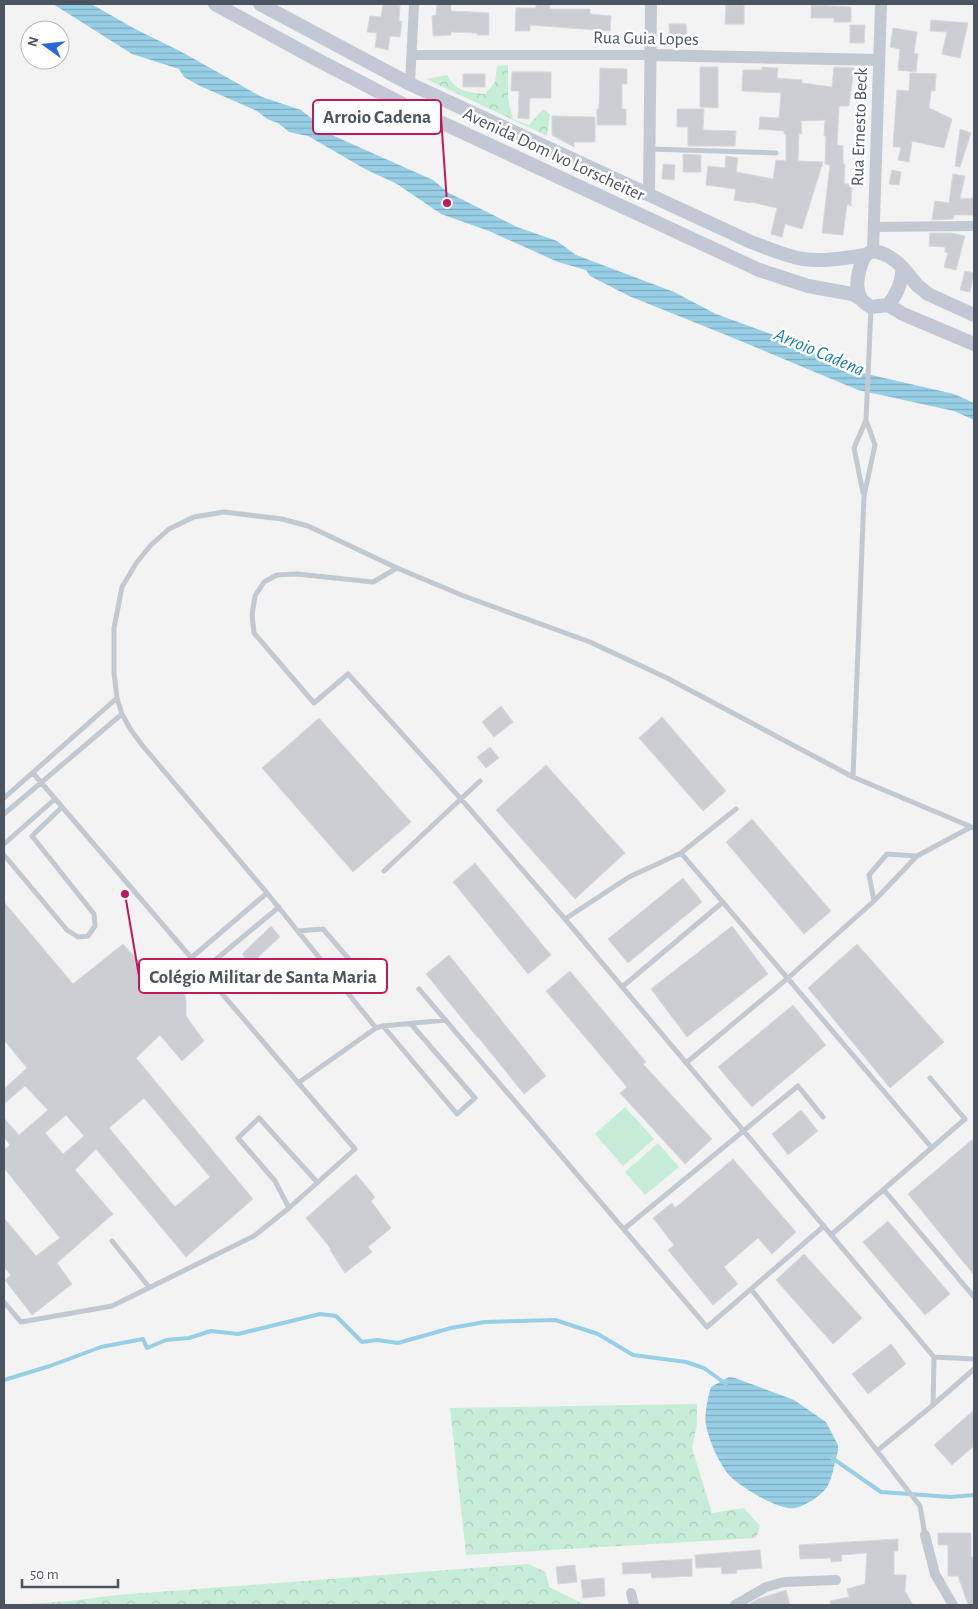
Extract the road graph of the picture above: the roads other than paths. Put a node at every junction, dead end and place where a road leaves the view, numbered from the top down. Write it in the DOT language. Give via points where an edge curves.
graph roads {
  1 [pos="215,4"];
  2 [pos="260,4"];
  3 [pos="414,4"];
  4 [pos="650,4"];
  5 [pos="881,4"];
  6 [pos="412,55"];
  7 [pos="650,55"];
  8 [pos="879,60"];
  9 [pos="410,84"];
  10 [pos="649,149"];
  11 [pos="776,153"];
  12 [pos="649,194"];
  13 [pos="974,226"];
  14 [pos="874,227"];
  15 [pos="869,253"];
  16 [pos="903,268"];
  17 [pos="866,303"];
  18 [pos="888,304"];
  19 [pos="974,315"];
  20 [pos="974,344"];
  21 [pos="866,420"];
  22 [pos="864,496"];
  23 [pos="397,568"];
  24 [pos="117,698"];
  25 [pos="122,714"];
  26 [pos="33,773"];
  27 [pos="853,776"];
  28 [pos="480,781"];
  29 [pos="41,783"];
  30 [pos="4,798"];
  31 [pos="55,799"];
  32 [pos="461,799"];
  33 [pos="62,808"];
  34 [pos="736,809"];
  35 [pos="4,814"];
  36 [pos="973,827"];
  37 [pos="4,844"];
  38 [pos="681,853"];
  39 [pos="4,855"];
  40 [pos="917,856"];
  41 [pos="384,871"];
  42 [pos="267,893"];
  43 [pos="874,901"];
  44 [pos="723,902"];
  45 [pos="279,907"];
  46 [pos="565,919"];
  47 [pos="298,931"];
  48 [pos="191,958"];
  49 [pos="202,971"];
  50 [pos="788,978"];
  51 [pos="366,979"];
  52 [pos="622,987"];
  53 [pos="419,989"];
  54 [pos="446,1020"];
  55 [pos="411,1024"];
  56 [pos="383,1026"];
  57 [pos="376,1028"];
  58 [pos="686,1063"];
  59 [pos="930,1078"];
  60 [pos="298,1083"];
  61 [pos="823,1117"];
  62 [pos="743,1131"];
  63 [pos="932,1148"];
  64 [pos="317,1182"];
  65 [pos="884,1190"];
  66 [pos="289,1208"];
  67 [pos="824,1226"];
  68 [pos="624,1229"];
  69 [pos="831,1236"];
  70 [pos="112,1241"];
  71 [pos="149,1288"];
  72 [pos="751,1289"];
  73 [pos="974,1297"];
  74 [pos="4,1302"];
  75 [pos="934,1357"];
  76 [pos="974,1359"];
  77 [pos="974,1368"];
  78 [pos="933,1405"];
  79 [pos="877,1450"];
  80 [pos="925,1535"];
  81 [pos="836,1580"];
  82 [pos="631,1593"];
  83 [pos="634,1605"];
  84 [pos="735,1605"];
  85 [pos="953,1605"];
  1 -- 17 [label="main road, Avenida Dom Ivo Lorscheiter" via="408,107 759,270 808,286 852,294"];
  2 -- 9 [label="main road, Avenida Dom Ivo Lorscheiter"];
  3 -- 6 [label="street"];
  4 -- 7 [label="street"];
  5 -- 8 [label="street, Rua Ernesto Beck"];
  6 -- 7 [label="street, Rua Guia Lopes"];
  6 -- 9 [label="street"];
  7 -- 8 [label="street, Rua Guia Lopes"];
  7 -- 10 [label="street"];
  8 -- 14 [label="street, Rua Ernesto Beck"];
  9 -- 12 [label="main road, Avenida Dom Ivo Lorscheiter"];
  10 -- 11 [label="lane"];
  10 -- 12 [label="street"];
  12 -- 15 [label="main road, Avenida Dom Ivo Lorscheiter" via="782,254 824,260"];
  13 -- 14 [label="street"];
  14 -- 15 [label="street, Rua Ernesto Beck"];
  15 -- 16 [label="main road, Avenida Dom Ivo Lorscheiter" via="882,252"];
  15 -- 17 [label="main road" via="859,268 857,286"];
  16 -- 18 [label="main road" via="896,295"];
  16 -- 19 [label="main road, Avenida Dom Ivo Lorscheiter" via="928,294"];
  17 -- 18 [label="main road, Avenida Dom Ivo Lorscheiter"];
  17 -- 21 [label="lane" via="869,346"];
  18 -- 20 [label="main road" via="903,314"];
  21 -- 22 [label="lane" via="875,445"];
  21 -- 22 [label="lane" via="854,448"];
  22 -- 27 [label="lane"];
  23 -- 24 [label="lane" via="308,526 282,519 224,512 194,516 169,529 151,545 122,587 114,628"];
  23 -- 27 [label="lane" via="598,646 668,678"];
  23 -- 32 [label="lane" via="373,582 277,575 264,582 255,596 254,633 314,703 348,674"];
  24 -- 25 [label="lane"];
  24 -- 26 [label="lane"];
  25 -- 29 [label="lane"];
  25 -- 42 [label="lane" via="142,745"];
  26 -- 29 [label="lane"];
  26 -- 30 [label="lane"];
  27 -- 36 [label="lane"];
  28 -- 32 [label="lane"];
  29 -- 31 [label="lane"];
  29 -- 35 [label="lane"];
  31 -- 33 [label="lane"];
  31 -- 37 [label="lane"];
  32 -- 41 [label="lane"];
  32 -- 46 [label="lane"];
  33 -- 39 [label="lane" via="32,836 94,914 95,926 88,936 78,937 67,930"];
  33 -- 48 [label="lane"];
  34 -- 38 [label="lane"];
  36 -- 40 [label="lane"];
  38 -- 44 [label="lane"];
  38 -- 46 [label="lane" via="629,877"];
  40 -- 43 [label="lane"];
  40 -- 43 [label="lane" via="887,854 869,875"];
  42 -- 45 [label="lane"];
  42 -- 48 [label="lane"];
  43 -- 50 [label="lane"];
  44 -- 50 [label="lane"];
  44 -- 52 [label="lane"];
  45 -- 47 [label="lane"];
  45 -- 49 [label="lane"];
  46 -- 52 [label="lane"];
  47 -- 51 [label="lane" via="323,928"];
  47 -- 57 [label="lane"];
  48 -- 49 [label="lane"];
  49 -- 60 [label="lane"];
  50 -- 58 [label="lane"];
  50 -- 63 [label="lane"];
  52 -- 58 [label="lane"];
  53 -- 54 [label="lane"];
  54 -- 55 [label="lane"];
  54 -- 68 [label="lane"];
  55 -- 56 [label="lane"];
  55 -- 56 [label="lane" via="475,1098 457,1114"];
  56 -- 57 [label="lane"];
  57 -- 60 [label="lane"];
  58 -- 62 [label="lane"];
  59 -- 63 [label="lane" via="966,1119"];
  60 -- 64 [label="lane" via="355,1150"];
  61 -- 62 [label="lane" via="798,1086"];
  62 -- 67 [label="lane"];
  62 -- 68 [label="lane"];
  63 -- 65 [label="lane"];
  64 -- 66 [label="lane"];
  64 -- 66 [label="lane" via="260,1118 238,1138 275,1181"];
  65 -- 69 [label="lane"];
  65 -- 73 [label="lane"];
  66 -- 71 [label="lane" via="254,1236"];
  67 -- 69 [label="lane"];
  67 -- 72 [label="lane"];
  68 -- 72 [label="lane" via="707,1326"];
  69 -- 75 [label="lane"];
  70 -- 71 [label="lane"];
  71 -- 74 [label="lane" via="112,1306 21,1322"];
  72 -- 79 [label="lane"];
  75 -- 76 [label="lane"];
  75 -- 78 [label="lane"];
  77 -- 78 [label="lane"];
  78 -- 79 [label="lane"];
  79 -- 80 [label="lane" via="920,1506"];
  80 -- 85 [label="street" via="935,1574"];
  81 -- 84 [label="street" via="784,1582 766,1587"];
  82 -- 83 [label="street"];
}
